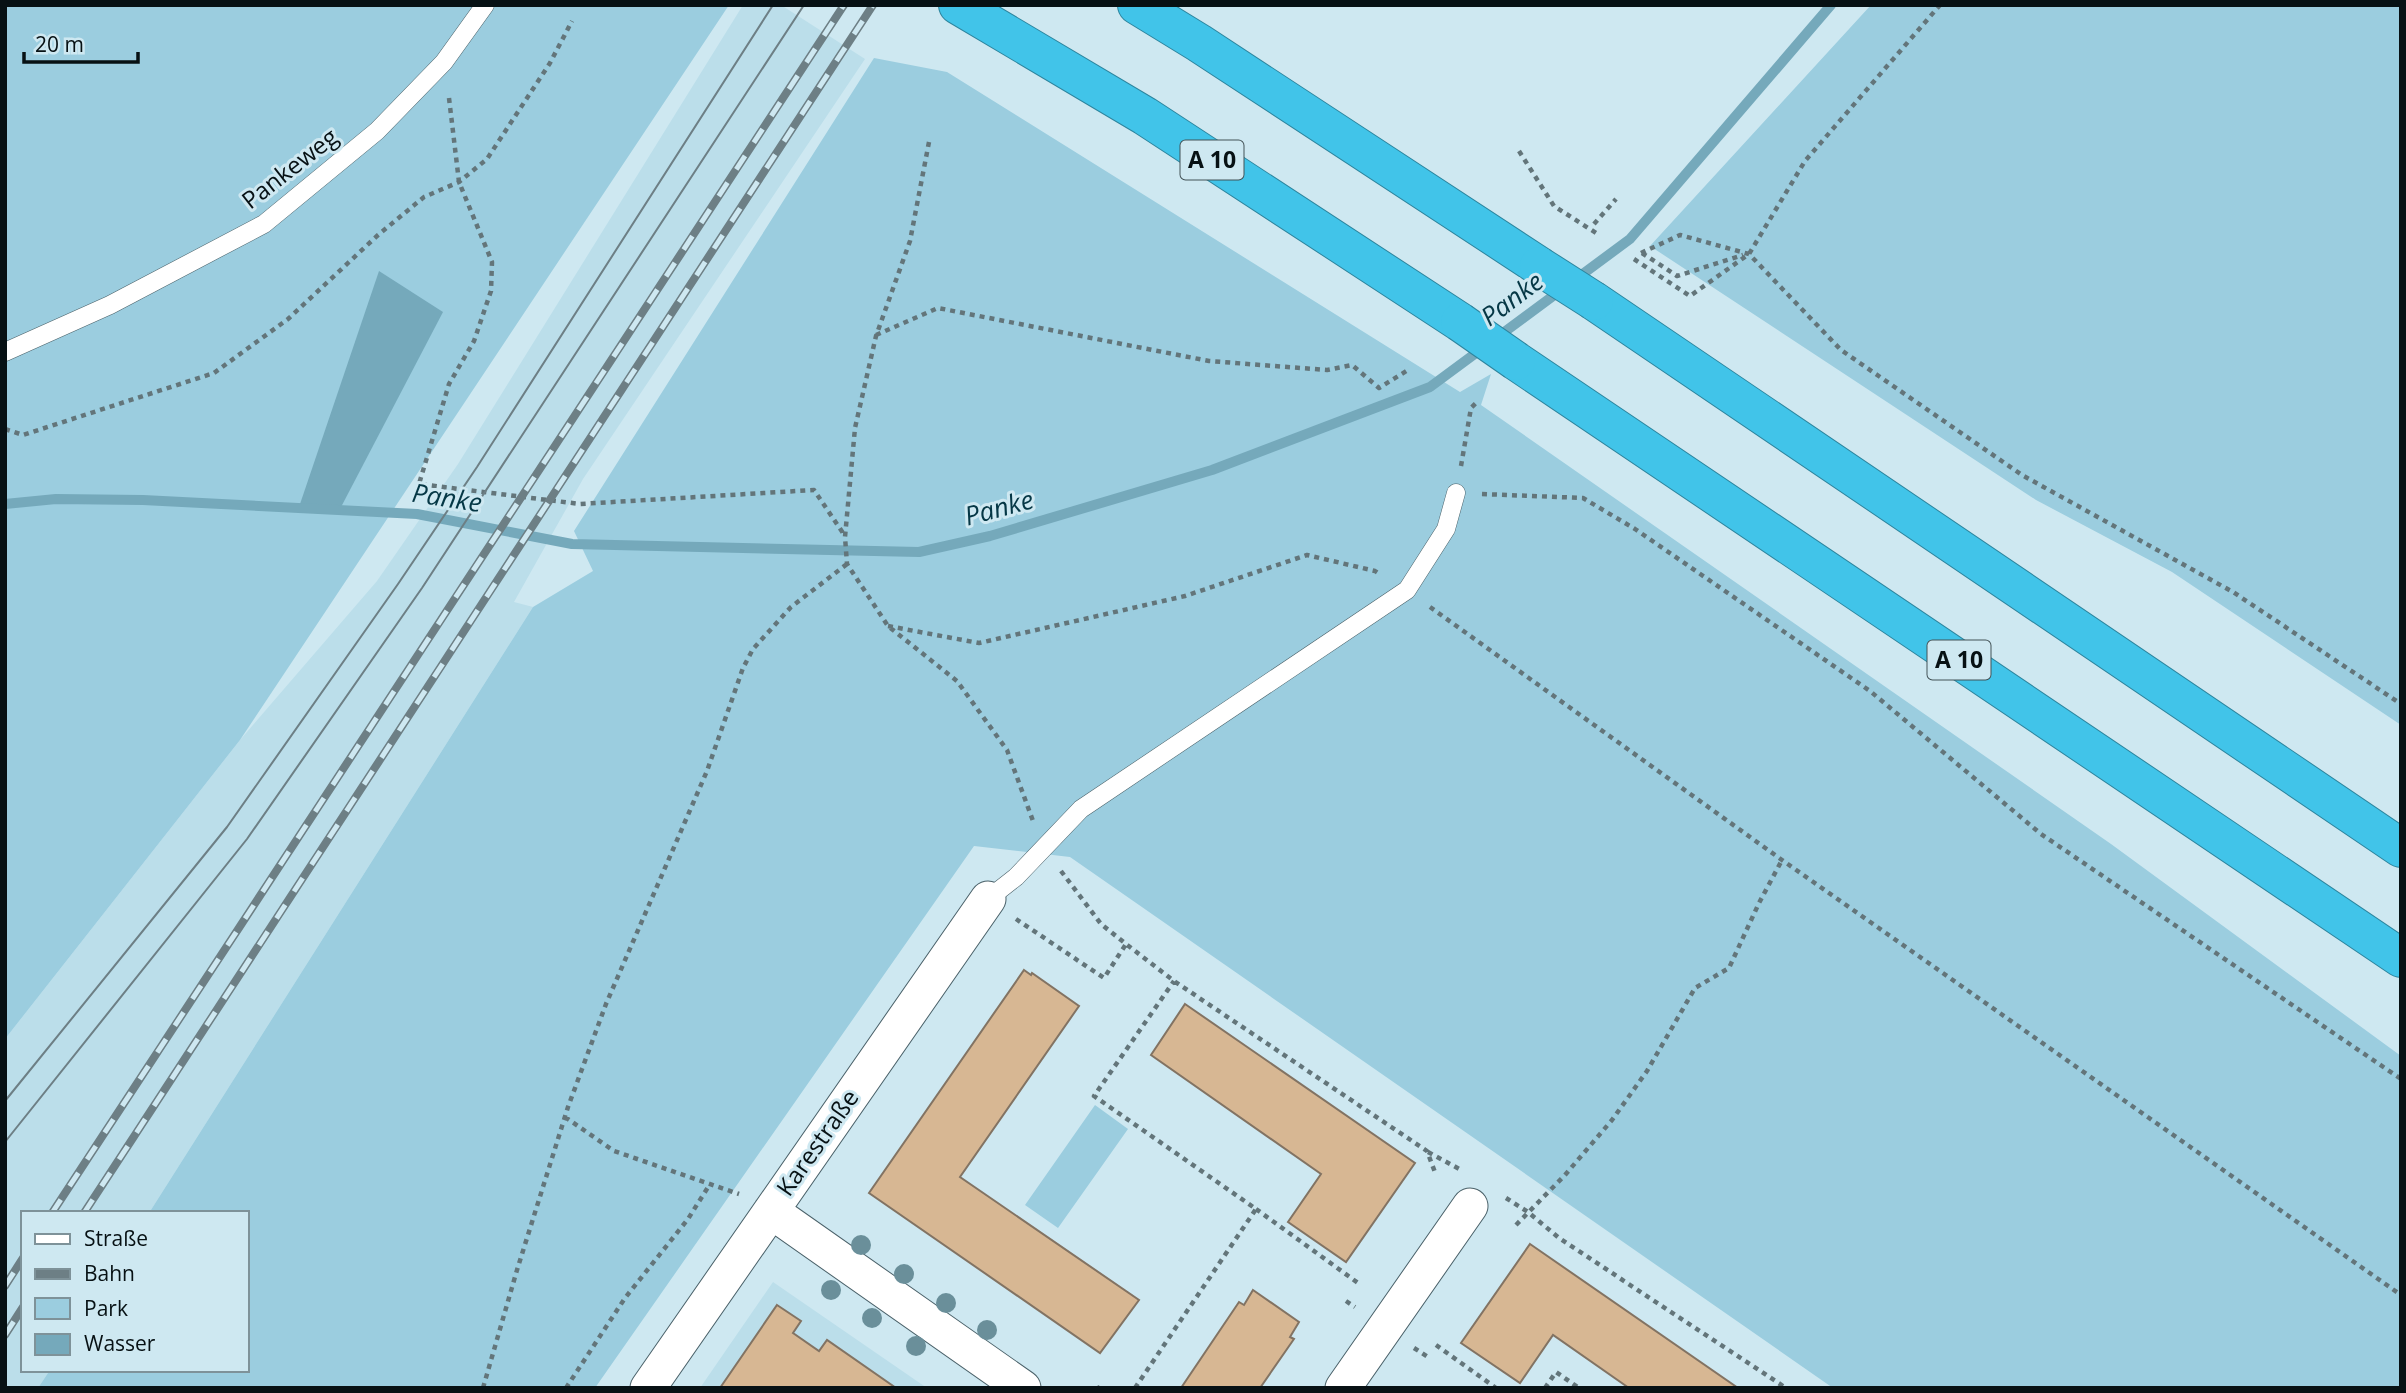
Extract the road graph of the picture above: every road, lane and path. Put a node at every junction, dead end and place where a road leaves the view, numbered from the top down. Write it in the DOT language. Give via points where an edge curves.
graph roads {
  1 [pos="485,5"];
  2 [pos="958,5"];
  3 [pos="1137,5"];
  4 [pos="1940,5"];
  5 [pos="572,21"];
  6 [pos="444,62"];
  7 [pos="929,142"];
  8 [pos="1519,151"];
  9 [pos="459,181"];
  10 [pos="1616,199"];
  11 [pos="1594,224"];
  12 [pos="1596,233"];
  13 [pos="1749,254"];
  14 [pos="1634,259"];
  15 [pos="876,336"];
  16 [pos="5,352"];
  17 [pos="1408,370"];
  18 [pos="1478,401"];
  19 [pos="5,429"];
  20 [pos="1456,493"];
  21 [pos="845,537"];
  22 [pos="848,564"];
  23 [pos="1406,590"];
  24 [pos="888,626"];
  25 [pos="2401,704"];
  26 [pos="1043,846"];
  27 [pos="2401,848"];
  28 [pos="1782,860"];
  29 [pos="1002,909"];
  30 [pos="1126,944"];
  31 [pos="2401,958"];
  32 [pos="1174,981"];
  33 [pos="2401,1079"];
  34 [pos="565,1117"];
  35 [pos="1427,1151"];
  36 [pos="1436,1175"];
  37 [pos="710,1184"];
  38 [pos="1479,1191"];
  39 [pos="739,1194"];
  40 [pos="1255,1209"];
  41 [pos="771,1211"];
  42 [pos="1528,1212"];
  43 [pos="1516,1225"];
  44 [pos="1359,1283"];
  45 [pos="2401,1295"];
  46 [pos="1436,1345"];
  47 [pos="483,1388"];
  48 [pos="566,1388"];
  49 [pos="648,1388"];
  50 [pos="1023,1388"];
  51 [pos="1135,1388"];
  52 [pos="1343,1388"];
  53 [pos="1496,1388"];
  54 [pos="1545,1388"];
  55 [pos="1579,1388"];
  56 [pos="1786,1388"];
  1 -- 6 [label="lane, Pankeweg"];
  2 -- 31 [label="highway, A 10, bridge" via="1145,116 1460,322"];
  3 -- 27 [label="highway, bridge" via="1594,301"];
  4 -- 13 [label="path" via="1805,161"];
  5 -- 9 [label="path" via="488,159"];
  6 -- 9 [label="path"];
  6 -- 16 [label="lane, Pankeweg" via="377,131 264,225 110,305"];
  7 -- 15 [label="path" via="911,241"];
  8 -- 12 [label="path" via="1554,206"];
  9 -- 19 [label="path" via="424,197 288,319 214,373 23,435"];
  9 -- 21 [label="path" via="492,262 491,291 474,341 449,384 419,484 580,504 814,490"];
  10 -- 11 [label="path"];
  13 -- 13 [label="path" via="1680,235 1641,253 1677,276"];
  13 -- 14 [label="path" via="1690,296"];
  13 -- 25 [label="path" via="1841,349 2022,475 2233,592"];
  15 -- 17 [label="path" via="938,309 1209,361 1327,370 1352,365 1379,388"];
  15 -- 21 [label="path" via="855,428"];
  18 -- 20 [label="path" via="1471,408"];
  20 -- 23 [label="lane" via="1446,529"];
  20 -- 33 [label="path" via="1583,498 1636,529 1870,691 2041,834"];
  21 -- 22 [label="path"];
  22 -- 24 [label="path"];
  22 -- 34 [label="path" via="791,607 752,649 707,771 606,1004"];
  23 -- 24 [label="path" via="1375,571 1307,555 1185,596 979,643"];
  23 -- 26 [label="lane" via="1081,809"];
  23 -- 28 [label="path"];
  24 -- 26 [label="path" via="957,681 1007,750"];
  26 -- 29 [label="lane" via="1016,877"];
  26 -- 30 [label="path" via="1101,924"];
  28 -- 42 [label="path" via="1729,968 1695,988 1647,1071 1612,1120"];
  28 -- 45 [label="path"];
  29 -- 30 [label="path" via="1104,978"];
  29 -- 41 [label="street, Karestraße"];
  30 -- 32 [label="path"];
  32 -- 35 [label="path"];
  32 -- 40 [label="path" via="1094,1096"];
  34 -- 37 [label="path" via="614,1151"];
  34 -- 47 [label="path"];
  35 -- 36 [label="path"];
  35 -- 38 [label="path"];
  37 -- 39 [label="path"];
  37 -- 48 [label="path" via="625,1298"];
  38 -- 42 [label="path"];
  38 -- 52 [label="street"];
  40 -- 44 [label="path"];
  40 -- 51 [label="path"];
  41 -- 49 [label="street, Karestraße"];
  41 -- 50 [label="street"];
  42 -- 43 [label="path"];
  42 -- 56 [label="path" via="1559,1238"];
  46 -- 53 [label="path"];
  54 -- 55 [label="path" via="1556,1372"];
}
